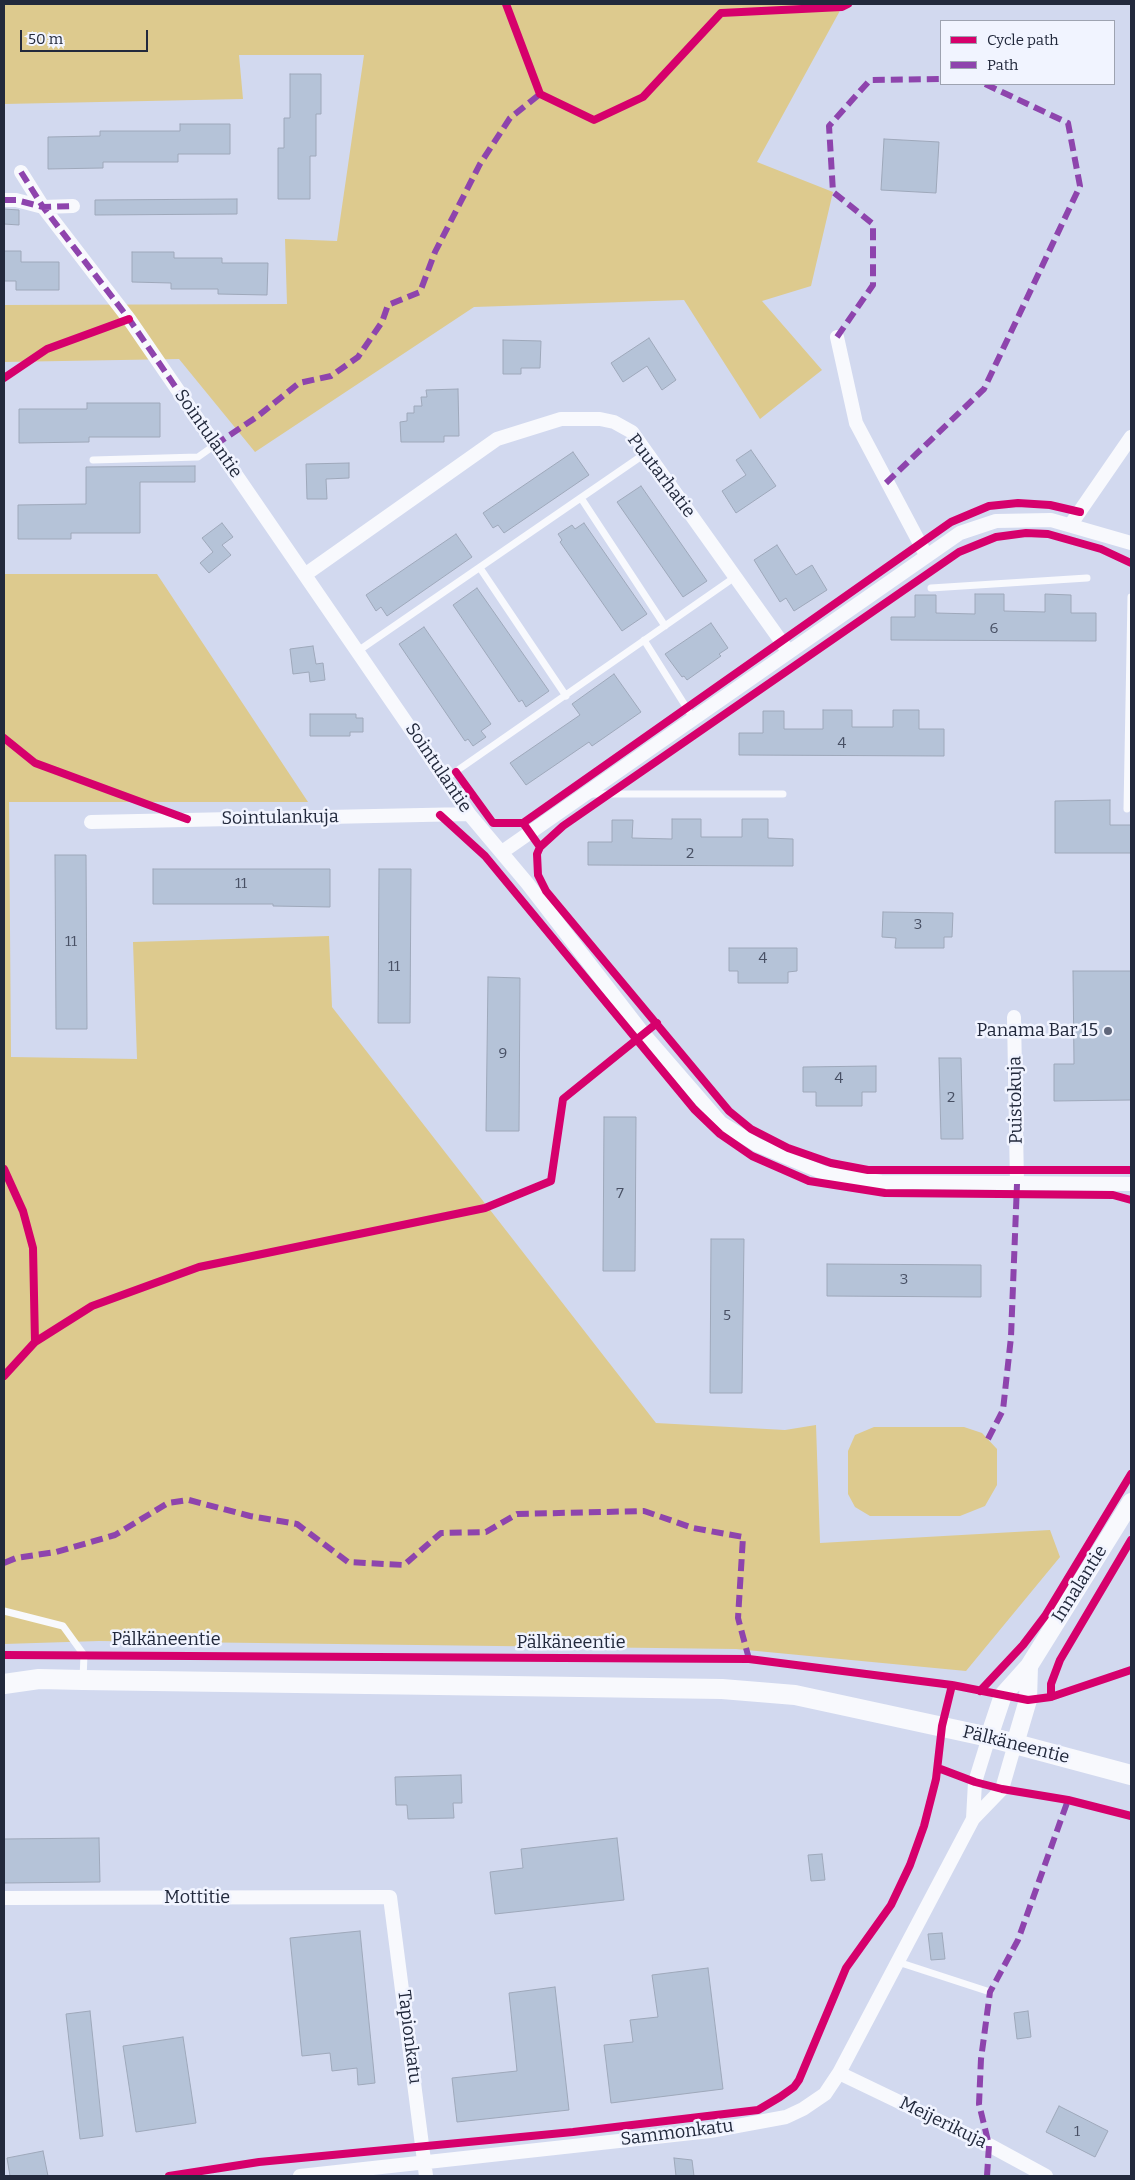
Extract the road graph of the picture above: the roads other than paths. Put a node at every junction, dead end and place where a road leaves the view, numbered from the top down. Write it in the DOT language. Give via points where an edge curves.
graph roads {
  1 [pos="20,172"];
  2 [pos="4,200"];
  3 [pos="74,206"];
  4 [pos="43,207"];
  5 [pos="837,337"];
  6 [pos="1131,437"];
  7 [pos="215,445"];
  8 [pos="646,453"];
  9 [pos="93,460"];
  10 [pos="581,498"];
  11 [pos="1071,524"];
  12 [pos="1131,543"];
  13 [pos="926,555"];
  14 [pos="480,568"];
  15 [pos="306,574"];
  16 [pos="735,576"];
  17 [pos="1086,578"];
  18 [pos="931,588"];
  19 [pos="1131,597"];
  20 [pos="666,626"];
  21 [pos="644,640"];
  22 [pos="358,651"];
  23 [pos="788,651"];
  24 [pos="566,696"];
  25 [pos="693,718"];
  26 [pos="445,780"];
  27 [pos="585,794"];
  28 [pos="783,794"];
  29 [pos="1127,810"];
  30 [pos="469,814"];
  31 [pos="91,822"];
  32 [pos="502,852"];
  33 [pos="1014,1017"];
  34 [pos="1017,1184"];
  35 [pos="1131,1184"];
  36 [pos="1131,1502"];
  37 [pos="4,1610"];
  38 [pos="1029,1666"];
  39 [pos="84,1680"];
  40 [pos="4,1684"];
  41 [pos="989,1737"];
  42 [pos="1016,1744"];
  43 [pos="1131,1774"];
  44 [pos="973,1819"];
  45 [pos="390,1897"];
  46 [pos="4,1898"];
  47 [pos="898,1962"];
  48 [pos="990,1992"];
  49 [pos="839,2073"];
  50 [pos="425,2170"];
  51 [pos="300,2176"];
  52 [pos="1046,2176"];
  1 -- 4 [label="street, Sointulantie"];
  2 -- 4 [label="street"];
  3 -- 4 [label="street"];
  4 -- 7 [label="street, Sointulantie" via="129,318"];
  5 -- 13 [label="street" via="856,423"];
  6 -- 11 [label="street"];
  7 -- 9 [label="lane" via="198,457"];
  7 -- 15 [label="street, Sointulantie"];
  8 -- 10 [label="lane"];
  8 -- 15 [label="street, Puutarhatie" via="632,432 600,419 561,419 497,439"];
  8 -- 16 [label="street, Puutarhatie"];
  10 -- 14 [label="lane"];
  10 -- 20 [label="lane"];
  11 -- 12 [label="street"];
  11 -- 13 [label="street" via="1031,519 996,522 960,533"];
  13 -- 23 [label="street"];
  14 -- 22 [label="lane"];
  14 -- 24 [label="lane"];
  15 -- 22 [label="street, Sointulantie"];
  16 -- 20 [label="lane"];
  16 -- 23 [label="street, Puutarhatie"];
  17 -- 18 [label="lane"];
  19 -- 29 [label="lane"];
  20 -- 21 [label="lane"];
  21 -- 24 [label="lane"];
  21 -- 25 [label="lane"];
  22 -- 26 [label="street, Sointulantie"];
  23 -- 25 [label="street"];
  24 -- 26 [label="lane"];
  25 -- 27 [label="street"];
  26 -- 30 [label="street, Sointulantie"];
  27 -- 28 [label="lane"];
  27 -- 32 [label="street"];
  30 -- 31 [label="street, Sointulankuja"];
  30 -- 32 [label="street, Sointulantie"];
  32 -- 34 [label="street, Sointulantie" via="644,1033 721,1123 757,1145 824,1173 880,1182"];
  33 -- 34 [label="street, Puistokuja"];
  34 -- 35 [label="street, Sointulantie"];
  36 -- 38 [label="street, Innalantie"];
  37 -- 39 [label="lane" via="63,1626 84,1655"];
  38 -- 41 [label="street, Innalantie" via="1003,1695"];
  38 -- 42 [label="street" via="1028,1700"];
  39 -- 40 [label="main road, Pälkäneentie"];
  39 -- 41 [label="main road, Pälkäneentie" via="722,1689 795,1695"];
  41 -- 42 [label="main road, Pälkäneentie"];
  41 -- 44 [label="street, Sammonkatu" via="976,1782"];
  42 -- 43 [label="main road, Pälkäneentie"];
  42 -- 44 [label="street, Sammonkatu" via="1002,1789"];
  44 -- 47 [label="street, Sammonkatu"];
  45 -- 46 [label="street, Mottitie"];
  45 -- 50 [label="street, Tapionkatu"];
  47 -- 48 [label="lane"];
  47 -- 49 [label="street, Sammonkatu"];
  49 -- 50 [label="street, Sammonkatu" via="825,2094 786,2117 710,2131"];
  49 -- 52 [label="street, Meijerikuja"];
  50 -- 51 [label="street, Sammonkatu"];
}
